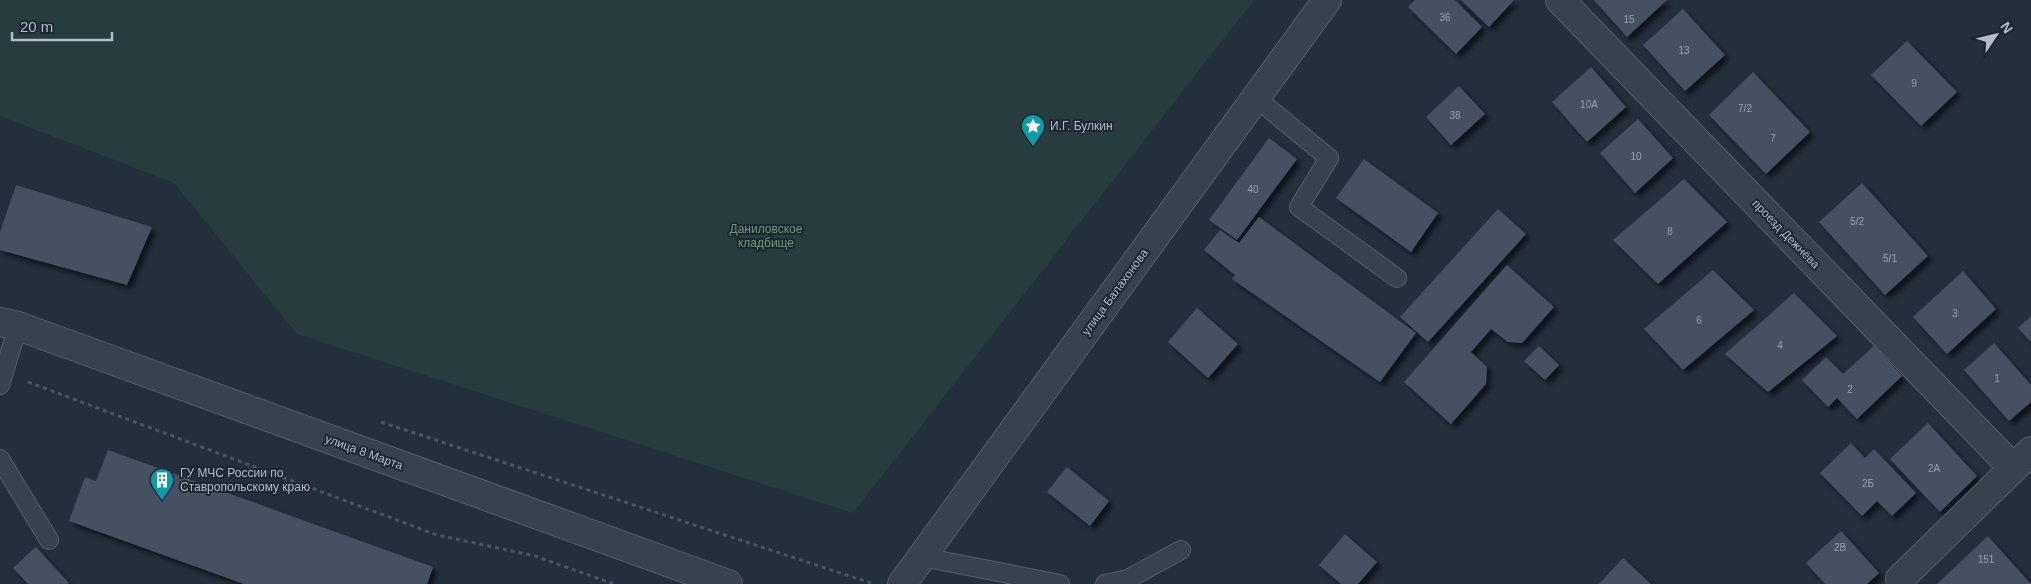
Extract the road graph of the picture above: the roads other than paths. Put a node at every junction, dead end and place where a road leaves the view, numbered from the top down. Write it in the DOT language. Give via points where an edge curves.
graph roads {
  1 [pos="1327,0"];
  2 [pos="1560,0"];
  3 [pos="1256,98"];
  4 [pos="1397,278"];
  5 [pos="9,324"];
  6 [pos="2,379"];
  7 [pos="0,459"];
  8 [pos="2022,460"];
  9 [pos="49,540"];
  10 [pos="1181,550"];
  11 [pos="922,557"];
  12 [pos="1900,579"];
  13 [pos="728,584"];
  14 [pos="902,584"];
  15 [pos="1060,584"];
  16 [pos="1105,584"];
  1 -- 3 [label="street, улица Балахонова"];
  2 -- 8 [label="street, проезд Дежнёва"];
  3 -- 4 [label="lane" via="1329,158 1299,207"];
  3 -- 11 [label="street, улица Балахонова"];
  5 -- 6 [label="lane"];
  5 -- 13 [label="street, улица 8 Марта"];
  7 -- 9 [label="lane"];
  8 -- 12 [label="street, проезд Дежнёва"];
  10 -- 16 [label="lane" via="1128,579"];
  11 -- 14 [label="street, улица Балахонова"];
  11 -- 15 [label="lane"];
}
